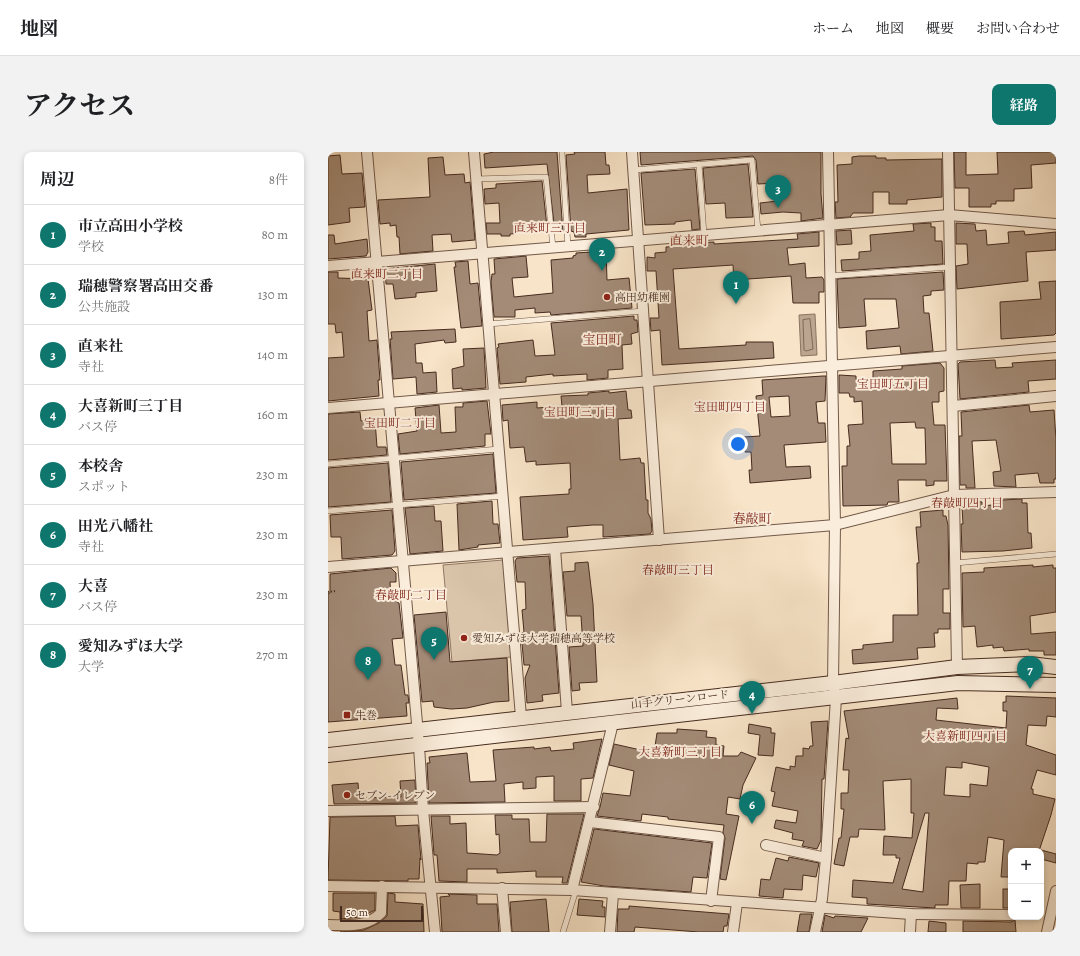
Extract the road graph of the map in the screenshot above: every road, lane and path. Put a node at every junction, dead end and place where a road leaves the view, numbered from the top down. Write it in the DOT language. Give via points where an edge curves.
graph roads {
  1 [pos="367,152"];
  2 [pos="474,152"];
  3 [pos="562,152"];
  4 [pos="632,152"];
  5 [pos="828,152"];
  6 [pos="948,152"];
  7 [pos="699,164"];
  8 [pos="633,170"];
  9 [pos="476,179"];
  10 [pos="949,215"];
  11 [pos="1056,224"];
  12 [pos="829,225"];
  13 [pos="758,231"];
  14 [pos="704,235"];
  15 [pos="638,241"];
  16 [pos="568,247"];
  17 [pos="554,248"];
  18 [pos="482,254"];
  19 [pos="377,262"];
  20 [pos="328,266"];
  21 [pos="950,267"];
  22 [pos="830,276"];
  23 [pos="643,311"];
  24 [pos="488,324"];
  25 [pos="1056,347"];
  26 [pos="952,356"];
  27 [pos="831,366"];
  28 [pos="648,381"];
  29 [pos="494,394"];
  30 [pos="1056,396"];
  31 [pos="389,402"];
  32 [pos="953,406"];
  33 [pos="328,408"];
  34 [pos="499,449"];
  35 [pos="394,458"];
  36 [pos="328,464"];
  37 [pos="1056,492"];
  38 [pos="954,495"];
  39 [pos="502,496"];
  40 [pos="398,506"];
  41 [pos="328,511"];
  42 [pos="835,525"];
  43 [pos="659,540"];
  44 [pos="554,548"];
  45 [pos="507,552"];
  46 [pos="1056,554"];
  47 [pos="402,561"];
  48 [pos="955,562"];
  49 [pos="328,568"];
  50 [pos="328,592"];
  51 [pos="335,592"];
  52 [pos="1056,666"];
  53 [pos="957,667"];
  54 [pos="834,683"];
  55 [pos="1056,685"];
  56 [pos="836,698"];
  57 [pos="567,712"];
  58 [pos="521,717"];
  59 [pos="613,723"];
  60 [pos="417,731"];
  61 [pos="328,740"];
  62 [pos="419,746"];
  63 [pos="328,755"];
  64 [pos="594,807"];
  65 [pos="422,810"];
  66 [pos="328,811"];
  67 [pos="590,822"];
  68 [pos="766,845"];
  69 [pos="826,858"];
  70 [pos="328,886"];
  71 [pos="382,886"];
  72 [pos="432,887"];
  73 [pos="502,888"];
  74 [pos="574,890"];
  75 [pos="1056,891"];
  76 [pos="613,894"];
  77 [pos="711,901"];
  78 [pos="737,903"];
  79 [pos="820,908"];
  80 [pos="911,914"];
  81 [pos="1008,915"];
  82 [pos="1049,917"];
  83 [pos="328,925"];
  84 [pos="435,932"];
  85 [pos="506,932"];
  86 [pos="563,932"];
  87 [pos="610,932"];
  88 [pos="733,932"];
  89 [pos="815,932"];
  90 [pos="910,932"];
  91 [pos="1047,932"];
  1 -- 19 [label="street"];
  2 -- 9 [label="street"];
  3 -- 16 [label="lane"];
  4 -- 8 [label="street"];
  5 -- 12 [label="street"];
  6 -- 10 [label="street"];
  7 -- 8 [label="lane"];
  7 -- 13 [label="lane" via="752,160"];
  7 -- 14 [label="lane"];
  8 -- 15 [label="street"];
  9 -- 17 [label="lane" via="546,176"];
  9 -- 18 [label="street"];
  10 -- 11 [label="street"];
  10 -- 12 [label="street"];
  10 -- 21 [label="street"];
  12 -- 13 [label="street"];
  12 -- 22 [label="street"];
  13 -- 14 [label="street"];
  14 -- 15 [label="street"];
  15 -- 16 [label="street"];
  15 -- 23 [label="street"];
  16 -- 17 [label="street"];
  17 -- 18 [label="street"];
  18 -- 19 [label="street"];
  18 -- 24 [label="street"];
  19 -- 20 [label="street"];
  19 -- 31 [label="street"];
  21 -- 22 [label="lane"];
  21 -- 26 [label="street"];
  22 -- 27 [label="street"];
  23 -- 24 [label="lane"];
  23 -- 28 [label="street"];
  24 -- 29 [label="street"];
  25 -- 26 [label="street"];
  26 -- 27 [label="street"];
  26 -- 32 [label="street"];
  27 -- 28 [label="street"];
  27 -- 42 [label="street"];
  28 -- 29 [label="street"];
  28 -- 43 [label="street"];
  29 -- 31 [label="street"];
  29 -- 34 [label="street"];
  30 -- 32 [label="street"];
  31 -- 33 [label="street"];
  31 -- 35 [label="street"];
  32 -- 38 [label="street"];
  34 -- 35 [label="lane"];
  34 -- 39 [label="street"];
  35 -- 36 [label="lane"];
  35 -- 40 [label="street"];
  37 -- 38 [label="street"];
  38 -- 42 [label="street"];
  38 -- 48 [label="street"];
  39 -- 40 [label="lane"];
  39 -- 45 [label="street"];
  40 -- 41 [label="lane"];
  40 -- 47 [label="street"];
  42 -- 43 [label="street"];
  42 -- 54 [label="street"];
  43 -- 44 [label="street"];
  44 -- 45 [label="street"];
  44 -- 57 [label="street"];
  45 -- 47 [label="street"];
  45 -- 58 [label="street"];
  46 -- 48 [label="lane"];
  47 -- 49 [label="street"];
  47 -- 60 [label="street"];
  48 -- 53 [label="street"];
  50 -- 51 [label="path"];
  52 -- 53 [label="street, 山手グリーンロード" via="1030,664"];
  53 -- 54 [label="street, 山手グリーンロード"];
  54 -- 56 [label="street"];
  54 -- 57 [label="street, 山手グリーンロード"];
  55 -- 56 [label="street, 山手グリーンロード" via="958,683"];
  56 -- 59 [label="street, 山手グリーンロード"];
  56 -- 69 [label="street"];
  57 -- 58 [label="street, 山手グリーンロード"];
  58 -- 60 [label="street, 山手グリーンロード"];
  59 -- 62 [label="street, 山手グリーンロード"];
  59 -- 64 [label="street"];
  60 -- 61 [label="street, 山手グリーンロード"];
  60 -- 62 [label="street"];
  62 -- 63 [label="street, 山手グリーンロード"];
  62 -- 65 [label="street"];
  64 -- 65 [label="street"];
  64 -- 67 [label="street"];
  65 -- 66 [label="street"];
  65 -- 72 [label="street"];
  67 -- 74 [label="street"];
  67 -- 77 [label="street" via="719,838"];
  68 -- 69 [label="street"];
  69 -- 79 [label="street"];
  70 -- 71 [label="street"];
  71 -- 72 [label="street"];
  71 -- 83 [label="street" via="381,913 375,919 363,924"];
  72 -- 73 [label="street"];
  72 -- 84 [label="street"];
  73 -- 74 [label="street"];
  73 -- 85 [label="street"];
  74 -- 76 [label="street"];
  74 -- 86 [label="lane"];
  75 -- 82 [label="street"];
  76 -- 77 [label="street"];
  76 -- 87 [label="street"];
  77 -- 78 [label="street"];
  78 -- 79 [label="street"];
  78 -- 88 [label="street"];
  79 -- 80 [label="street"];
  79 -- 89 [label="street"];
  80 -- 81 [label="street"];
  80 -- 90 [label="street"];
  82 -- 91 [label="street"];
}
